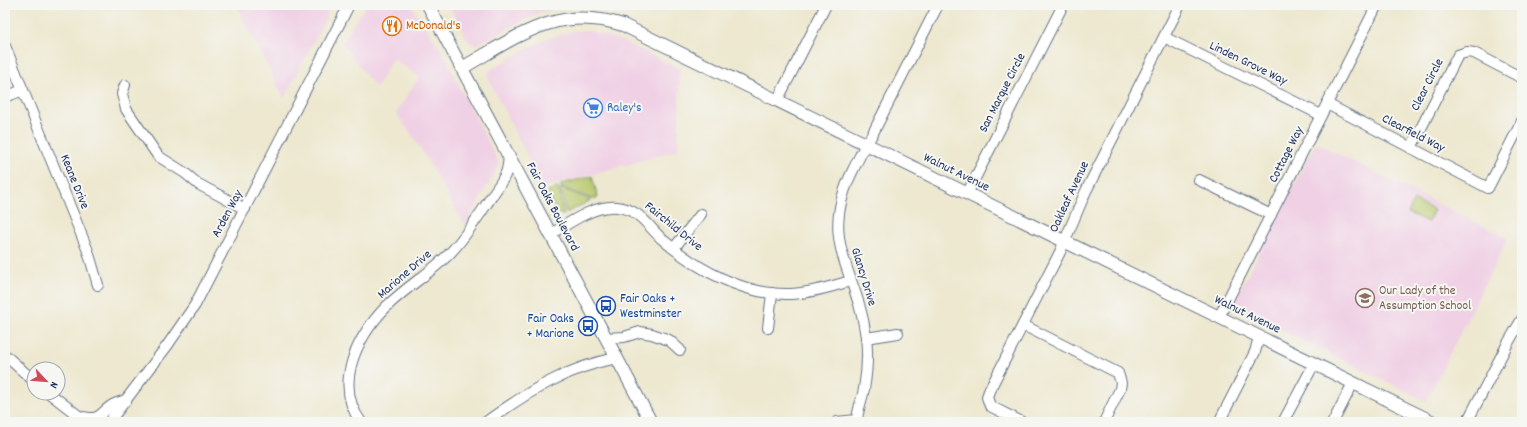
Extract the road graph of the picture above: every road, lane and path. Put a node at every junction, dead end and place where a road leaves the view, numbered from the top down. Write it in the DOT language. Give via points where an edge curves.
graph roads {
  1 [pos="349,5"];
  2 [pos="428,5"];
  3 [pos="826,5"];
  4 [pos="938,5"];
  5 [pos="1063,5"];
  6 [pos="1180,5"];
  7 [pos="1377,5"];
  8 [pos="1164,37"];
  9 [pos="5,46"];
  10 [pos="462,68"];
  11 [pos="1522,78"];
  12 [pos="125,85"];
  13 [pos="23,90"];
  14 [pos="5,97"];
  15 [pos="777,100"];
  16 [pos="1327,104"];
  17 [pos="1321,115"];
  18 [pos="1522,121"];
  19 [pos="865,144"];
  20 [pos="1411,148"];
  21 [pos="509,158"];
  22 [pos="1199,180"];
  23 [pos="967,194"];
  24 [pos="245,209"];
  25 [pos="701,214"];
  26 [pos="1271,215"];
  27 [pos="551,234"];
  28 [pos="1063,241"];
  29 [pos="674,248"];
  30 [pos="850,281"];
  31 [pos="98,285"];
  32 [pos="772,294"];
  33 [pos="1219,317"];
  34 [pos="1522,319"];
  35 [pos="1023,325"];
  36 [pos="768,328"];
  37 [pos="898,333"];
  38 [pos="1259,337"];
  39 [pos="606,338"];
  40 [pos="866,338"];
  41 [pos="680,350"];
  42 [pos="5,355"];
  43 [pos="617,358"];
  44 [pos="1314,364"];
  45 [pos="26,374"];
  46 [pos="1353,383"];
  47 [pos="126,400"];
  48 [pos="59,401"];
  49 [pos="83,419"];
  50 [pos="1420,419"];
  51 [pos="857,421"];
  52 [pos="109,422"];
  53 [pos="361,422"];
  54 [pos="486,422"];
  55 [pos="651,422"];
  56 [pos="837,422"];
  57 [pos="1022,422"];
  58 [pos="1104,422"];
  59 [pos="1219,422"];
  60 [pos="1283,422"];
  61 [pos="1333,422"];
  62 [pos="1433,422"];
  63 [pos="1467,422"];
  1 -- 24 [label="street, Arden Way"];
  2 -- 10 [label="main road, Fair Oaks Boulevard"];
  3 -- 15 [label="street"];
  4 -- 19 [label="street" via="872,135"];
  5 -- 23 [label="street, San Marque Circle"];
  6 -- 8 [label="street, Oakleaf Avenue"];
  7 -- 16 [label="street, Cottage Way"];
  8 -- 17 [label="street, Linden Grove Way"];
  8 -- 28 [label="street, Oakleaf Avenue"];
  9 -- 13 [label="street, Keane Drive"];
  10 -- 15 [label="main road, Walnut Avenue" via="540,25 564,19 600,19 629,28"];
  10 -- 21 [label="main road, Fair Oaks Boulevard"];
  11 -- 20 [label="street, Clear Circle" via="1474,53 1458,55"];
  12 -- 24 [label="street" via="122,94 126,109 158,156 198,184"];
  13 -- 14 [label="street"];
  13 -- 31 [label="street, Keane Drive" via="88,250"];
  15 -- 19 [label="main road, Walnut Avenue"];
  16 -- 17 [label="street, Cottage Way"];
  16 -- 20 [label="street, Clearfield Way"];
  17 -- 26 [label="street, Cottage Way"];
  18 -- 20 [label="street, Clearfield Way" via="1488,188"];
  19 -- 23 [label="main road, Walnut Avenue"];
  19 -- 30 [label="street, Glancy Drive" via="842,193 838,209 838,239"];
  21 -- 27 [label="main road, Fair Oaks Boulevard"];
  21 -- 53 [label="street, Marione Drive" via="506,175 465,236 438,264 386,307 358,347 348,381 352,404"];
  22 -- 26 [label="street"];
  23 -- 28 [label="main road, Walnut Avenue"];
  24 -- 47 [label="street, Arden Way" via="182,326"];
  25 -- 29 [label="street"];
  26 -- 33 [label="street, Cottage Way"];
  27 -- 29 [label="street, Fairchild Drive" via="597,210 618,207 638,214"];
  27 -- 39 [label="main road, Fair Oaks Boulevard"];
  28 -- 33 [label="main road, Walnut Avenue"];
  28 -- 35 [label="street, Oakleaf Avenue" via="1060,252"];
  29 -- 32 [label="street, Fairchild Drive" via="707,270 730,281"];
  30 -- 32 [label="street, Fairchild Drive" via="802,293"];
  30 -- 40 [label="street, Glancy Drive"];
  32 -- 36 [label="street"];
  33 -- 38 [label="main road, Walnut Avenue"];
  34 -- 63 [label="street"];
  35 -- 57 [label="street, Oakleaf Avenue" via="989,391 988,400 993,408"];
  35 -- 58 [label="street" via="1118,373 1120,388"];
  37 -- 40 [label="street"];
  38 -- 44 [label="main road, Walnut Avenue"];
  38 -- 59 [label="street"];
  39 -- 41 [label="street" via="624,337 636,332 646,333 668,340"];
  39 -- 43 [label="main road, Fair Oaks Boulevard"];
  40 -- 51 [label="street, Glancy Drive" via="866,373"];
  42 -- 45 [label="street"];
  43 -- 54 [label="street" via="548,381"];
  43 -- 55 [label="main road, Fair Oaks Boulevard"];
  44 -- 46 [label="main road, Walnut Avenue"];
  44 -- 60 [label="street"];
  46 -- 50 [label="main road, Walnut Avenue"];
  46 -- 61 [label="street"];
  47 -- 49 [label="street" via="111,406 99,417"];
  47 -- 52 [label="street, Arden Way"];
  48 -- 49 [label="street"];
  50 -- 62 [label="main road, Walnut Avenue"];
  51 -- 56 [label="street"];
}
